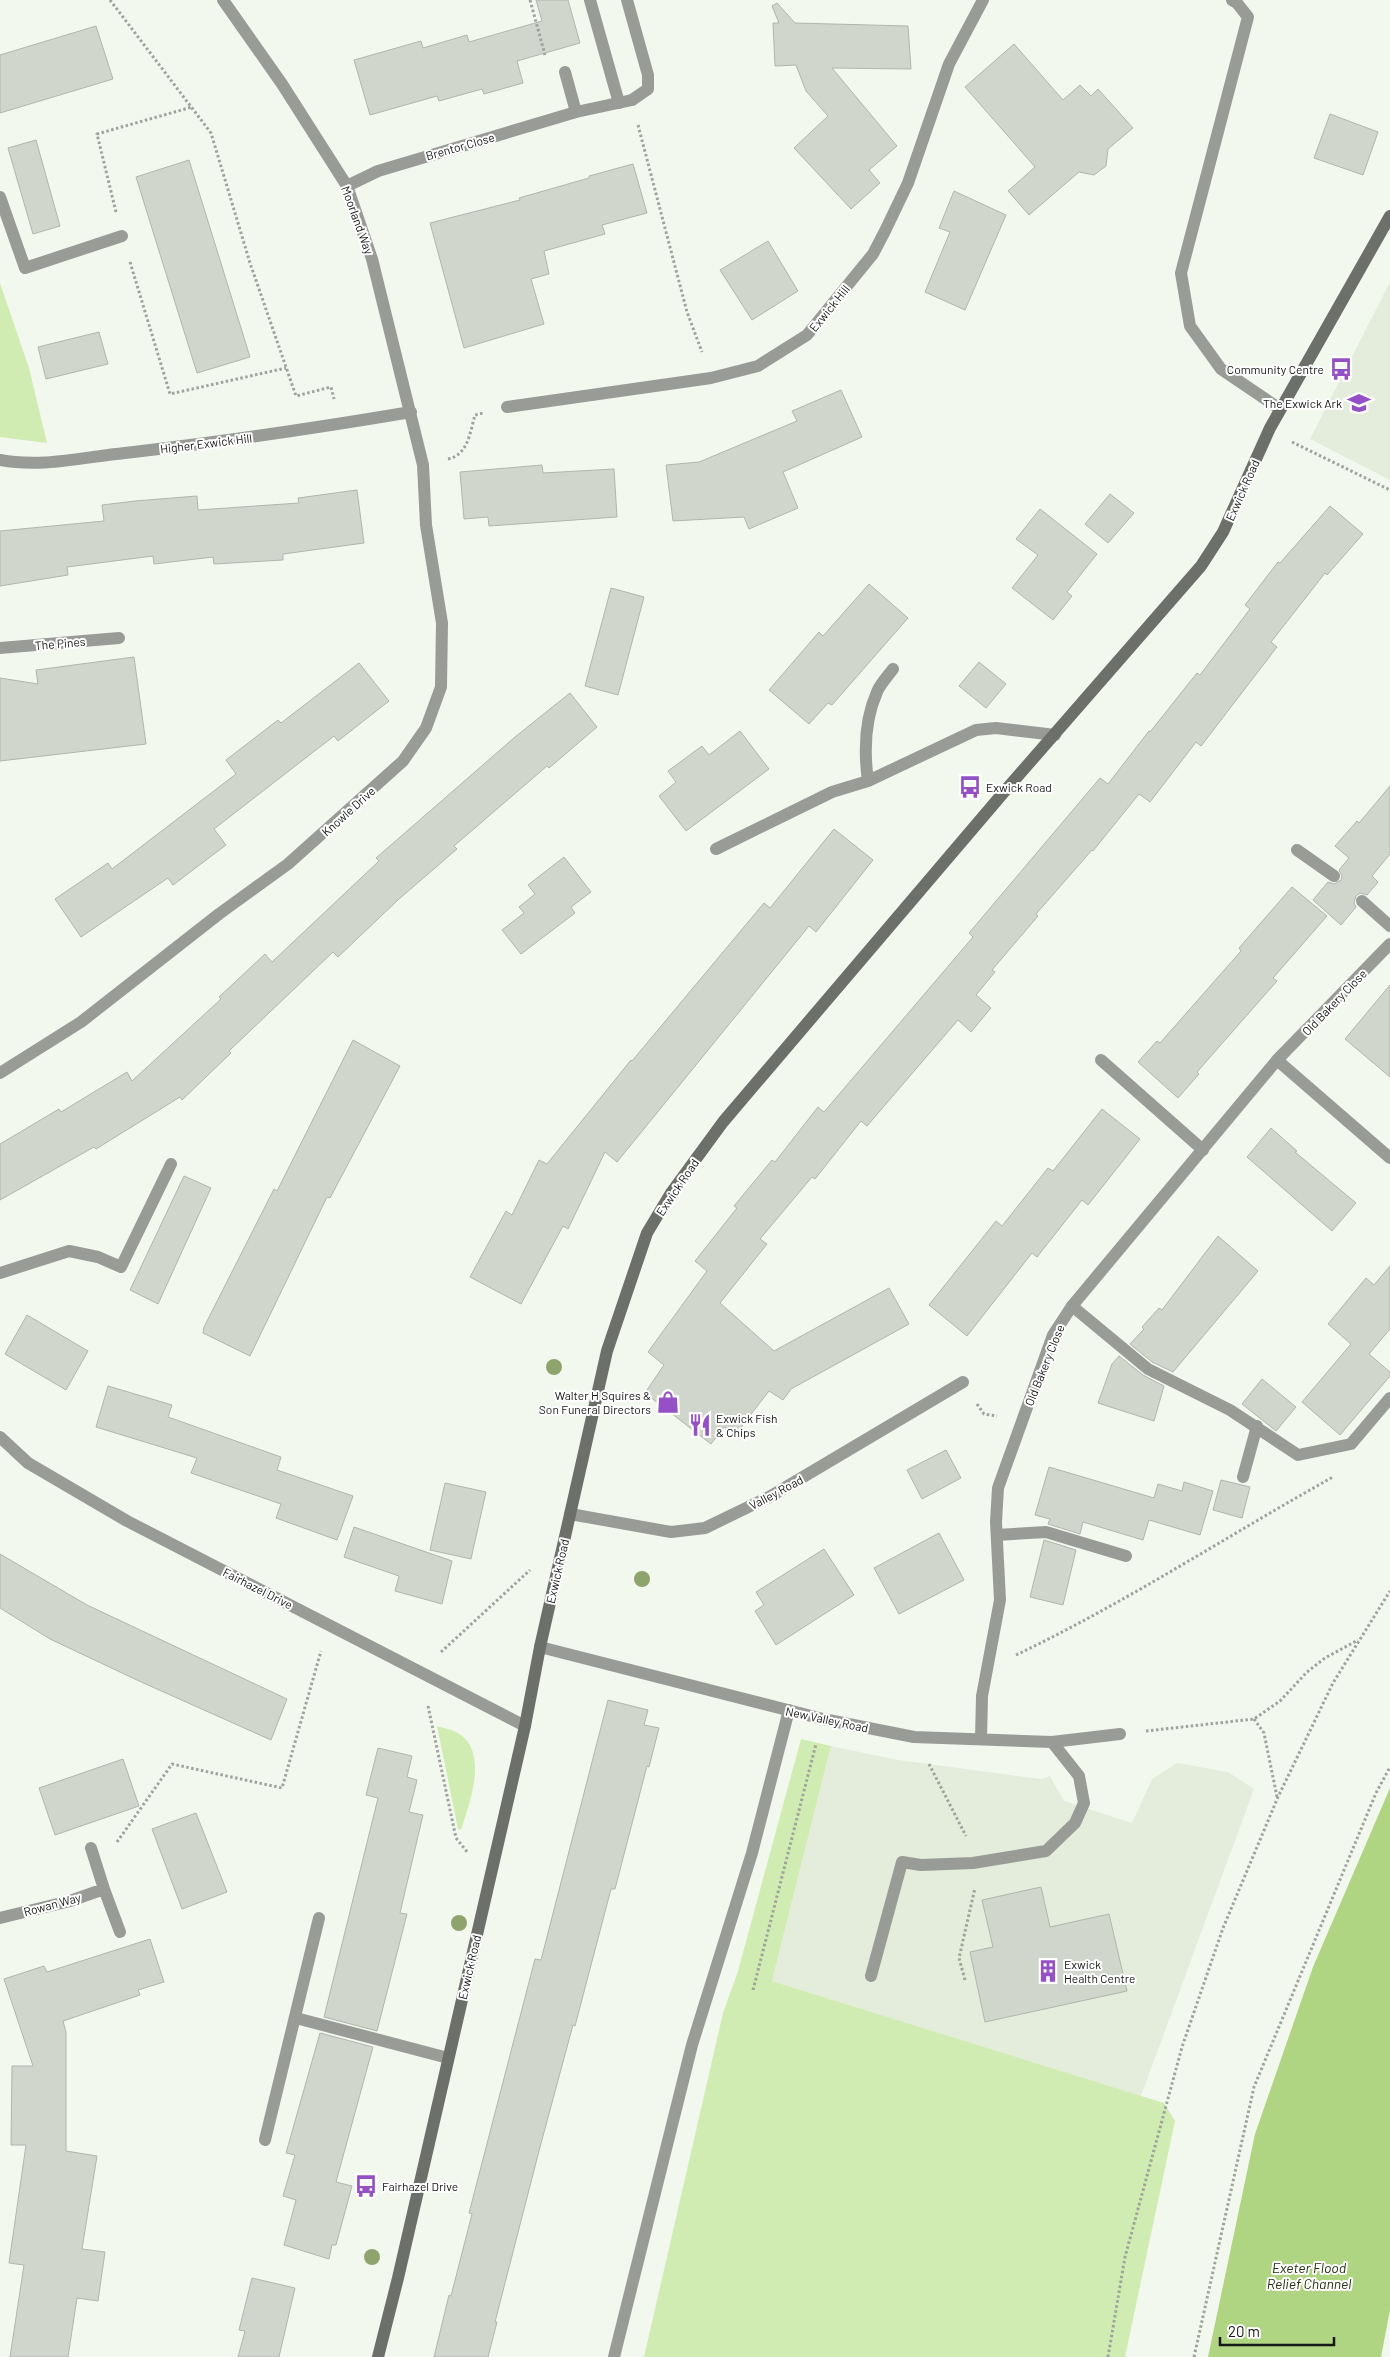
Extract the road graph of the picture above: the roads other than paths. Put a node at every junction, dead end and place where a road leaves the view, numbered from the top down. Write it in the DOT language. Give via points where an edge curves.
graph roads {
  1 [pos="223,0"];
  2 [pos="590,0"];
  3 [pos="627,0"];
  4 [pos="983,0"];
  5 [pos="1237,1"];
  6 [pos="565,72"];
  7 [pos="619,103"];
  8 [pos="576,112"];
  9 [pos="346,186"];
  10 [pos="0,196"];
  11 [pos="1390,216"];
  12 [pos="122,236"];
  13 [pos="507,407"];
  14 [pos="1280,409"];
  15 [pos="412,412"];
  16 [pos="0,460"];
  17 [pos="119,638"];
  18 [pos="0,648"];
  19 [pos="893,669"];
  20 [pos="1056,735"];
  21 [pos="868,781"];
  22 [pos="716,848"];
  23 [pos="1297,850"];
  24 [pos="1334,876"];
  25 [pos="1362,901"];
  26 [pos="1390,926"];
  27 [pos="1390,944"];
  28 [pos="1101,1060"];
  29 [pos="1277,1060"];
  30 [pos="0,1073"];
  31 [pos="1203,1150"];
  32 [pos="1390,1158"];
  33 [pos="171,1164"];
  34 [pos="0,1273"];
  35 [pos="1072,1306"];
  36 [pos="963,1382"];
  37 [pos="1390,1398"];
  38 [pos="1257,1426"];
  39 [pos="0,1436"];
  40 [pos="1243,1477"];
  41 [pos="570,1514"];
  42 [pos="997,1536"];
  43 [pos="1126,1556"];
  44 [pos="540,1648"];
  45 [pos="789,1710"];
  46 [pos="525,1726"];
  47 [pos="1120,1734"];
  48 [pos="981,1740"];
  49 [pos="1052,1742"];
  50 [pos="92,1848"];
  51 [pos="104,1889"];
  52 [pos="0,1918"];
  53 [pos="319,1918"];
  54 [pos="120,1932"];
  55 [pos="872,1976"];
  56 [pos="296,2018"];
  57 [pos="448,2058"];
  58 [pos="265,2140"];
  59 [pos="378,2357"];
  60 [pos="614,2357"];
  1 -- 9 [label="street, Moorland Way" via="282,84"];
  2 -- 7 [label="street"];
  3 -- 7 [label="street, Brentor Close" via="648,75 648,89 632,100"];
  4 -- 13 [label="street, Exwick Hill" via="949,64 908,183 873,254 806,335 758,366 711,378"];
  5 -- 14 [label="street" via="1248,17 1181,272 1190,326 1221,369"];
  6 -- 8 [label="street"];
  7 -- 8 [label="street, Brentor Close"];
  8 -- 9 [label="street, Brentor Close" via="378,171"];
  9 -- 15 [label="street, Moorland Way" via="372,259"];
  10 -- 12 [label="street" via="25,268"];
  11 -- 14 [label="street, Exwick Road"];
  14 -- 20 [label="street, Exwick Road" via="1223,532 1201,566"];
  15 -- 16 [label="street, Higher Exwick Hill" via="299,432 35,463"];
  15 -- 30 [label="street, Knowle Drive" via="423,465 426,525 442,623 441,687 426,728 403,762 288,864 218,914 81,1022"];
  17 -- 18 [label="street, The Pines"];
  19 -- 21 [label="street" via="877,691 870,715 864,756"];
  20 -- 21 [label="street" via="996,728 976,730"];
  20 -- 41 [label="street, Exwick Road" via="723,1122 671,1192 648,1233 607,1351"];
  21 -- 22 [label="street" via="832,792"];
  23 -- 24 [label="street"];
  25 -- 26 [label="street"];
  27 -- 29 [label="street, Old Bakery Close"];
  28 -- 31 [label="street"];
  29 -- 31 [label="street, Old Bakery Close"];
  29 -- 32 [label="street"];
  31 -- 35 [label="street, Old Bakery Close"];
  33 -- 34 [label="street" via="121,1267 98,1257 69,1251"];
  35 -- 38 [label="street" via="1148,1370"];
  35 -- 42 [label="street, Old Bakery Close" via="1054,1335 998,1488"];
  36 -- 41 [label="street, Valley Road" via="771,1496 705,1528 671,1532"];
  37 -- 38 [label="street" via="1350,1444 1342,1446 1298,1455"];
  38 -- 40 [label="street"];
  39 -- 46 [label="street, Fairhazel Drive" via="28,1462 127,1521"];
  41 -- 44 [label="street, Exwick Road"];
  42 -- 43 [label="street" via="1046,1532"];
  42 -- 48 [label="street, Old Bakery Close" via="1000,1600 982,1696"];
  44 -- 45 [label="street, New Valley Road"];
  44 -- 46 [label="street, Exwick Road"];
  45 -- 48 [label="street, New Valley Road" via="914,1737"];
  45 -- 60 [label="street" via="752,1853 692,2045"];
  46 -- 57 [label="street, Exwick Road"];
  47 -- 49 [label="street, New Valley Road"];
  48 -- 49 [label="street, New Valley Road"];
  49 -- 55 [label="street" via="1079,1776 1084,1803 1075,1823 1046,1851 973,1863 921,1865 902,1862"];
  50 -- 51 [label="street"];
  51 -- 52 [label="street, Rowan Way"];
  51 -- 54 [label="street"];
  53 -- 56 [label="street"];
  56 -- 57 [label="street"];
  56 -- 58 [label="street"];
  57 -- 59 [label="street, Exwick Road"];
}
